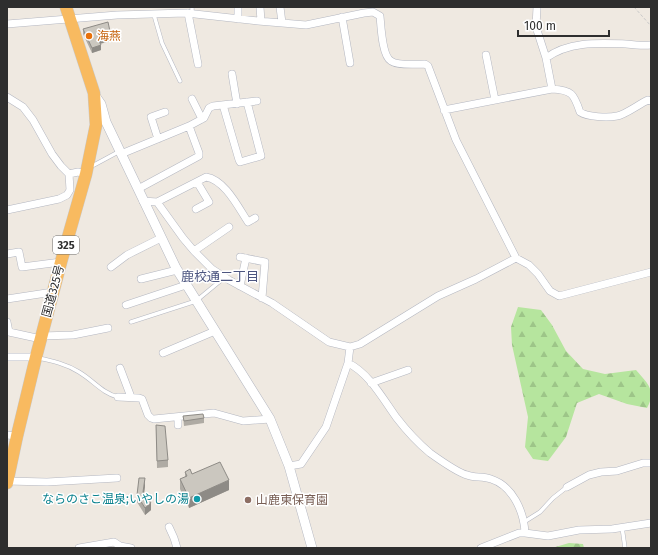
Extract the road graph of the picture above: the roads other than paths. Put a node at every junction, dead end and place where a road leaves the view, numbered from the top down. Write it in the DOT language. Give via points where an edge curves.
graph roads {
  1 [pos="66,7"];
  2 [pos="238,7"];
  3 [pos="260,7"];
  4 [pos="280,7"];
  5 [pos="537,7"];
  6 [pos="167,10"];
  7 [pos="128,11"];
  8 [pos="191,11"];
  9 [pos="154,15"];
  10 [pos="342,17"];
  11 [pos="70,19"];
  12 [pos="238,19"];
  13 [pos="261,22"];
  14 [pos="282,23"];
  15 [pos="7,24"];
  16 [pos="651,45"];
  17 [pos="486,55"];
  18 [pos="546,58"];
  19 [pos="350,63"];
  20 [pos="198,64"];
  21 [pos="232,74"];
  22 [pos="180,81"];
  23 [pos="552,89"];
  24 [pos="7,96"];
  25 [pos="192,99"];
  26 [pos="495,100"];
  27 [pos="257,101"];
  28 [pos="651,101"];
  29 [pos="247,102"];
  30 [pos="237,104"];
  31 [pos="223,105"];
  32 [pos="444,110"];
  33 [pos="165,112"];
  34 [pos="202,119"];
  35 [pos="101,124"];
  36 [pos="189,126"];
  37 [pos="158,139"];
  38 [pos="121,153"];
  39 [pos="87,169"];
  40 [pos="69,174"];
  41 [pos="197,182"];
  42 [pos="138,189"];
  43 [pos="143,201"];
  44 [pos="157,202"];
  45 [pos="196,209"];
  46 [pos="7,210"];
  47 [pos="255,218"];
  48 [pos="229,227"];
  49 [pos="161,238"];
  50 [pos="194,251"];
  51 [pos="7,254"];
  52 [pos="516,258"];
  53 [pos="61,262"];
  54 [pos="111,267"];
  55 [pos="177,270"];
  56 [pos="651,272"];
  57 [pos="225,278"];
  58 [pos="141,279"];
  59 [pos="186,285"];
  60 [pos="240,286"];
  61 [pos="53,292"];
  62 [pos="262,298"];
  63 [pos="7,299"];
  64 [pos="196,301"];
  65 [pos="126,305"];
  66 [pos="7,322"];
  67 [pos="131,322"];
  68 [pos="108,328"];
  69 [pos="215,331"];
  70 [pos="41,338"];
  71 [pos="350,347"];
  72 [pos="163,353"];
  73 [pos="7,357"];
  74 [pos="36,357"];
  75 [pos="348,363"];
  76 [pos="120,368"];
  77 [pos="408,370"];
  78 [pos="371,383"];
  79 [pos="118,397"];
  80 [pos="131,397"];
  81 [pos="178,417"];
  82 [pos="270,419"];
  83 [pos="178,425"];
  84 [pos="12,435"];
  85 [pos="651,462"];
  86 [pos="289,466"];
  87 [pos="117,478"];
  88 [pos="7,482"];
  89 [pos="567,487"];
  90 [pos="524,522"];
  91 [pos="651,523"];
  92 [pos="169,527"];
  93 [pos="622,527"];
  94 [pos="525,533"];
  95 [pos="79,548"];
  96 [pos="131,548"];
  97 [pos="177,548"];
  98 [pos="312,548"];
  99 [pos="481,548"];
  100 [pos="625,548"];
  1 -- 11 [label="highway, 国道325号 / 325"];
  2 -- 12 [label="street"];
  3 -- 13 [label="street"];
  4 -- 14 [label="street"];
  5 -- 18 [label="street" via="536,27"];
  6 -- 8 [label="street"];
  6 -- 9 [label="street"];
  7 -- 9 [label="street"];
  7 -- 11 [label="street"];
  8 -- 12 [label="street"];
  8 -- 20 [label="street"];
  9 -- 22 [label="lane" via="162,43"];
  10 -- 14 [label="street" via="306,25"];
  10 -- 19 [label="street"];
  10 -- 32 [label="street" via="373,12 380,16 387,57 391,62 428,66"];
  11 -- 15 [label="street"];
  11 -- 35 [label="highway, 国道325号 / 325" via="94,93"];
  12 -- 13 [label="street"];
  13 -- 14 [label="street"];
  16 -- 18 [label="street" via="582,44 554,52"];
  17 -- 26 [label="street"];
  18 -- 23 [label="street"];
  21 -- 30 [label="street"];
  23 -- 26 [label="street"];
  23 -- 28 [label="street" via="572,93 580,112 587,116 618,116 642,102"];
  24 -- 40 [label="street" via="23,107 52,154"];
  25 -- 34 [label="street"];
  26 -- 32 [label="street"];
  27 -- 29 [label="street"];
  29 -- 30 [label="street"];
  29 -- 31 [label="street" via="261,156 240,162"];
  30 -- 31 [label="street"];
  31 -- 34 [label="street" via="209,108"];
  32 -- 52 [label="street" via="456,140"];
  33 -- 37 [label="street" via="151,117"];
  34 -- 36 [label="street"];
  35 -- 38 [label="street"];
  35 -- 39 [label="highway, 国道325号 / 325"];
  36 -- 37 [label="street"];
  36 -- 42 [label="street" via="199,156"];
  37 -- 38 [label="street"];
  38 -- 39 [label="lane"];
  38 -- 42 [label="street"];
  39 -- 40 [label="street"];
  39 -- 53 [label="highway, 国道325号 / 325"];
  40 -- 46 [label="street" via="70,190 66,195 59,199"];
  41 -- 44 [label="street"];
  41 -- 45 [label="street" via="209,202"];
  41 -- 47 [label="street" via="206,177 220,182 248,222"];
  42 -- 43 [label="street"];
  43 -- 44 [label="street"];
  43 -- 49 [label="street"];
  44 -- 50 [label="street"];
  48 -- 50 [label="street"];
  49 -- 54 [label="street" via="127,255"];
  49 -- 55 [label="street"];
  50 -- 57 [label="street"];
  51 -- 53 [label="street" via="19,252 22,267"];
  52 -- 56 [label="street" via="529,265 550,292 559,296"];
  52 -- 71 [label="street" via="438,296 360,344"];
  53 -- 61 [label="highway, 国道325号 / 325"];
  55 -- 58 [label="street"];
  55 -- 59 [label="street"];
  57 -- 60 [label="street"];
  57 -- 64 [label="lane"];
  59 -- 64 [label="street"];
  59 -- 65 [label="street"];
  60 -- 62 [label="street"];
  60 -- 62 [label="street" via="243,258 265,262"];
  61 -- 63 [label="street"];
  61 -- 70 [label="highway, 国道325号 / 325"];
  62 -- 71 [label="street" via="329,342"];
  64 -- 67 [label="lane"];
  64 -- 69 [label="street"];
  66 -- 70 [label="street" via="9,332"];
  68 -- 70 [label="street"];
  69 -- 72 [label="street"];
  69 -- 82 [label="street"];
  70 -- 74 [label="highway, 国道325号 / 325"];
  71 -- 75 [label="street"];
  73 -- 74 [label="street"];
  74 -- 79 [label="lane" via="62,363 108,394"];
  74 -- 84 [label="highway, 国道325号 / 325"];
  75 -- 78 [label="street"];
  75 -- 86 [label="street" via="326,427 301,464"];
  76 -- 80 [label="street"];
  77 -- 78 [label="street"];
  78 -- 90 [label="street" via="398,419 431,453 466,475 491,479 506,488 520,510"];
  79 -- 80 [label="street"];
  80 -- 81 [label="street" via="142,399 151,418"];
  81 -- 82 [label="street" via="214,414 243,421"];
  81 -- 83 [label="street"];
  82 -- 86 [label="street"];
  84 -- 88 [label="highway, 国道325号 / 325"];
  85 -- 89 [label="street" via="589,475"];
  86 -- 98 [label="street"];
  87 -- 88 [label="street"];
  89 -- 90 [label="lane" via="540,512"];
  90 -- 94 [label="street"];
  91 -- 93 [label="street"];
  92 -- 97 [label="street"];
  93 -- 94 [label="street" via="609,530 579,530 548,536"];
  93 -- 100 [label="lane"];
  94 -- 99 [label="street" via="510,536"];
  95 -- 96 [label="street" via="114,542"];
}
